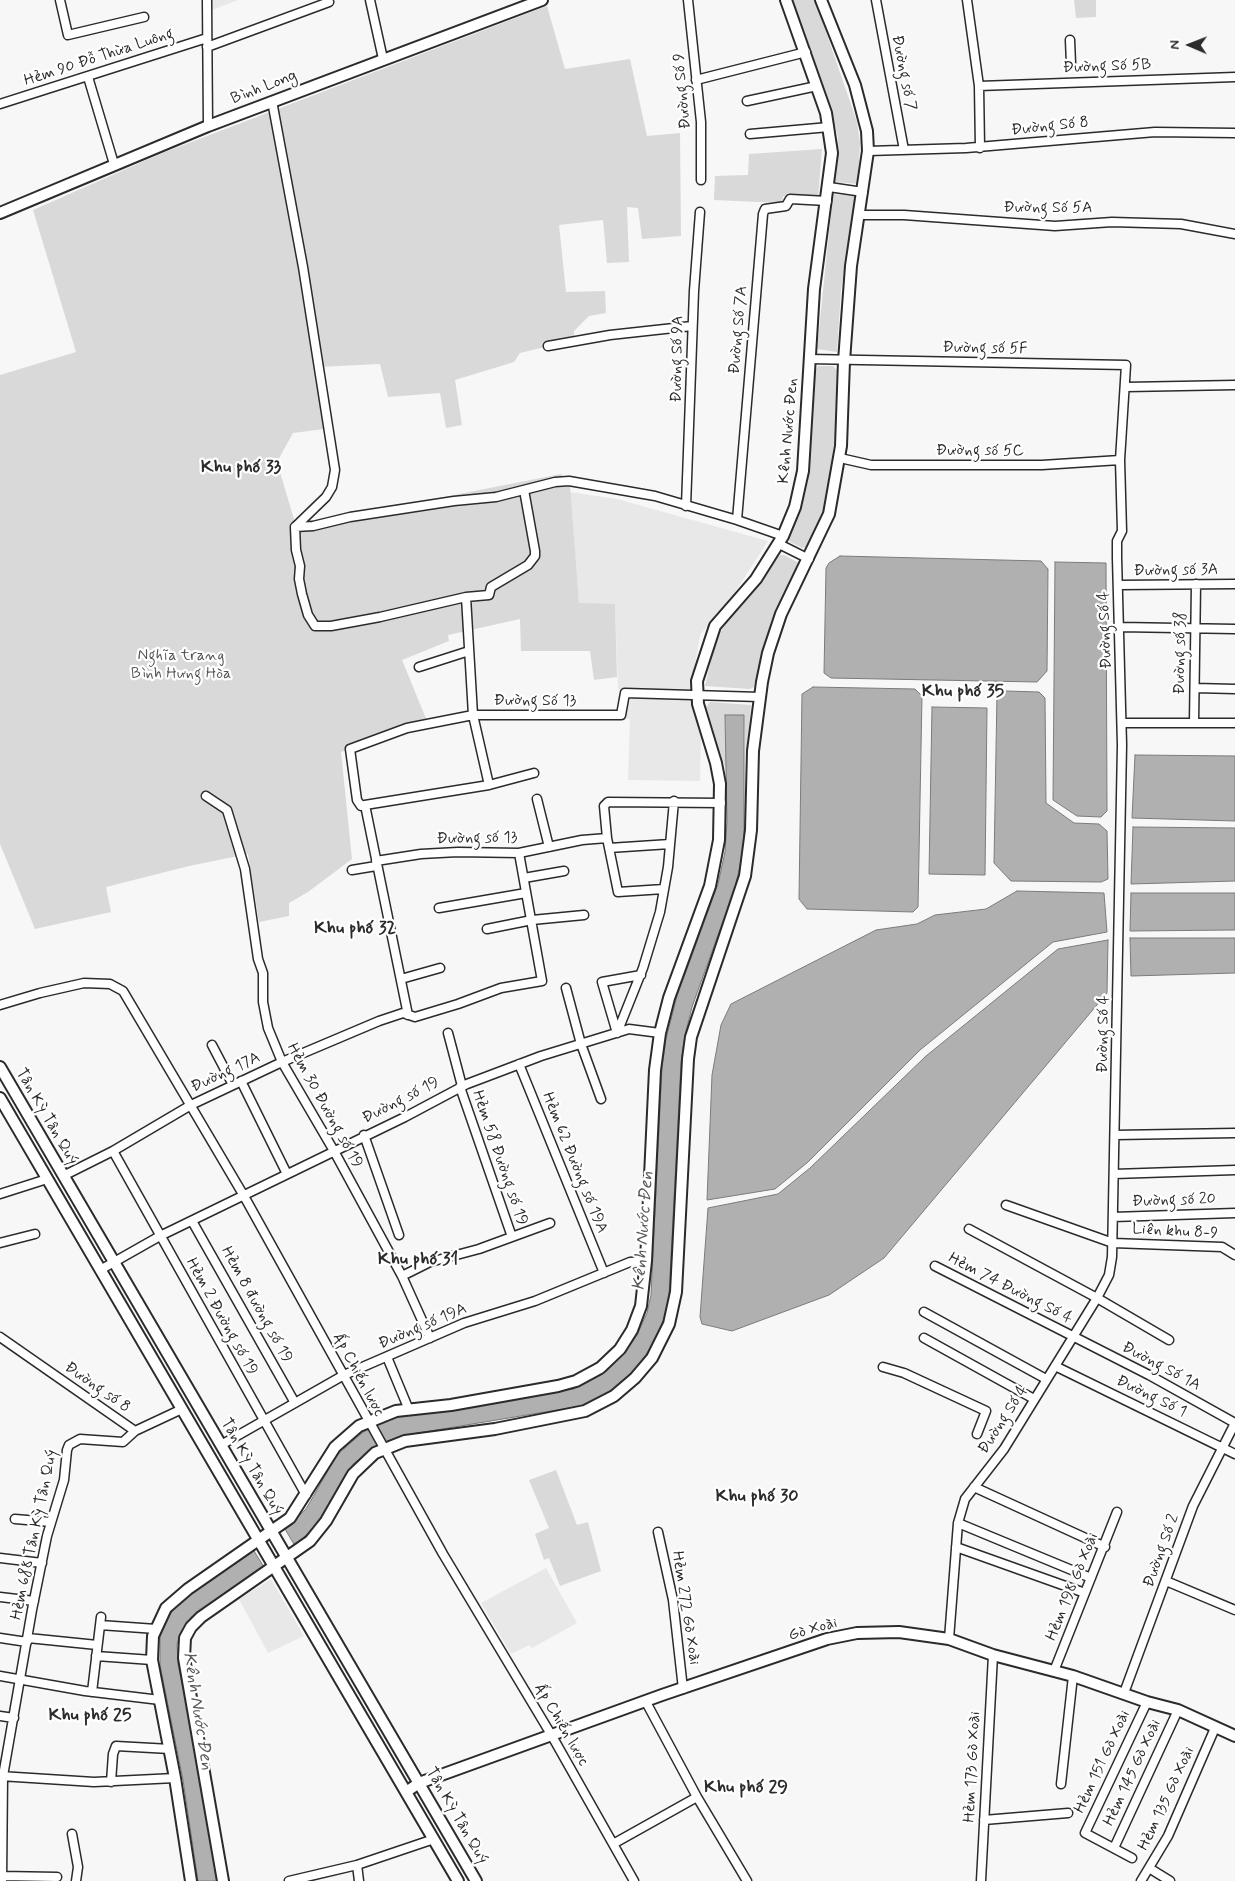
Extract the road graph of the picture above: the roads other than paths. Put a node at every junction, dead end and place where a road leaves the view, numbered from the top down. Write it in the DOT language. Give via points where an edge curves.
graph roads {
  1 [pos="60,0"];
  2 [pos="206,0"];
  3 [pos="370,0"];
  4 [pos="542,0"];
  5 [pos="688,0"];
  6 [pos="786,0"];
  7 [pos="821,0"];
  8 [pos="876,0"];
  9 [pos="967,0"];
  10 [pos="330,2"];
  11 [pos="144,17"];
  12 [pos="207,38"];
  13 [pos="1070,40"];
  14 [pos="207,47"];
  15 [pos="806,52"];
  16 [pos="383,59"];
  17 [pos="1071,64"];
  18 [pos="88,77"];
  19 [pos="1235,77"];
  20 [pos="696,80"];
  21 [pos="817,86"];
  22 [pos="979,86"];
  23 [pos="272,101"];
  24 [pos="747,101"];
  25 [pos="0,104"];
  26 [pos="208,126"];
  27 [pos="829,127"];
  28 [pos="1235,133"];
  29 [pos="750,134"];
  30 [pos="980,148"];
  31 [pos="904,150"];
  32 [pos="868,151"];
  33 [pos="114,164"];
  34 [pos="701,180"];
  35 [pos="829,187"];
  36 [pos="864,192"];
  37 [pos="827,201"];
  38 [pos="700,212"];
  39 [pos="0,213"];
  40 [pos="860,215"];
  41 [pos="1235,234"];
  42 [pos="692,326"];
  43 [pos="548,346"];
  44 [pos="809,359"];
  45 [pos="844,361"];
  46 [pos="1235,385"];
  47 [pos="1126,387"];
  48 [pos="840,458"];
  49 [pos="1120,460"];
  50 [pos="524,490"];
  51 [pos="686,506"];
  52 [pos="738,520"];
  53 [pos="295,527"];
  54 [pos="780,540"];
  55 [pos="809,559"];
  56 [pos="1196,584"];
  57 [pos="1235,584"];
  58 [pos="1118,585"];
  59 [pos="466,597"];
  60 [pos="1120,627"];
  61 [pos="1196,628"];
  62 [pos="1235,629"];
  63 [pos="469,651"];
  64 [pos="419,667"];
  65 [pos="1195,688"];
  66 [pos="1235,688"];
  67 [pos="696,694"];
  68 [pos="760,697"];
  69 [pos="473,715"];
  70 [pos="1122,723"];
  71 [pos="1194,723"];
  72 [pos="1235,723"];
  73 [pos="534,773"];
  74 [pos="489,785"];
  75 [pos="206,796"];
  76 [pos="537,798"];
  77 [pos="674,801"];
  78 [pos="721,803"];
  79 [pos="365,805"];
  80 [pos="607,838"];
  81 [pos="670,844"];
  82 [pos="550,847"];
  83 [pos="609,848"];
  84 [pos="519,853"];
  85 [pos="376,863"];
  86 [pos="352,870"];
  87 [pos="564,871"];
  88 [pos="524,878"];
  89 [pos="664,890"];
  90 [pos="526,893"];
  91 [pos="439,908"];
  92 [pos="584,915"];
  93 [pos="532,920"];
  94 [pos="487,929"];
  95 [pos="440,968"];
  96 [pos="641,975"];
  97 [pos="402,979"];
  98 [pos="566,988"];
  99 [pos="0,1005"];
  100 [pos="408,1015"];
  101 [pos="448,1033"];
  102 [pos="616,1033"];
  103 [pos="660,1033"];
  104 [pos="581,1044"];
  105 [pos="212,1045"];
  106 [pos="282,1062"];
  107 [pos="519,1064"];
  108 [pos="0,1067"];
  109 [pos="241,1081"];
  110 [pos="233,1085"];
  111 [pos="461,1087"];
  112 [pos="0,1098"];
  113 [pos="601,1099"];
  114 [pos="190,1105"];
  115 [pos="1235,1133"];
  116 [pos="364,1135"];
  117 [pos="1115,1135"];
  118 [pos="113,1151"];
  119 [pos="334,1151"];
  120 [pos="1235,1170"];
  121 [pos="287,1174"];
  122 [pos="1114,1174"];
  123 [pos="63,1176"];
  124 [pos="47,1179"];
  125 [pos="0,1194"];
  126 [pos="244,1196"];
  127 [pos="1006,1205"];
  128 [pos="1235,1213"];
  129 [pos="1113,1217"];
  130 [pos="192,1221"];
  131 [pos="550,1223"];
  132 [pos="969,1230"];
  133 [pos="35,1234"];
  134 [pos="399,1235"];
  135 [pos="160,1236"];
  136 [pos="512,1237"];
  137 [pos="0,1243"];
  138 [pos="1112,1243"];
  139 [pos="1235,1254"];
  140 [pos="646,1261"];
  141 [pos="114,1262"];
  142 [pos="935,1266"];
  143 [pos="100,1270"];
  144 [pos="604,1273"];
  145 [pos="402,1276"];
  146 [pos="1097,1298"];
  147 [pos="924,1312"];
  148 [pos="1072,1336"];
  149 [pos="0,1337"];
  150 [pos="430,1338"];
  151 [pos="924,1338"];
  152 [pos="1169,1340"];
  153 [pos="387,1357"];
  154 [pos="1055,1366"];
  155 [pos="883,1367"];
  156 [pos="344,1375"];
  157 [pos="1046,1380"];
  158 [pos="1034,1399"];
  159 [pos="295,1403"];
  160 [pos="182,1409"];
  161 [pos="409,1410"];
  162 [pos="264,1421"];
  163 [pos="1235,1423"];
  164 [pos="369,1424"];
  165 [pos="135,1431"];
  166 [pos="977,1434"];
  167 [pos="221,1445"];
  168 [pos="381,1447"];
  169 [pos="1222,1448"];
  170 [pos="1235,1454"];
  171 [pos="974,1487"];
  172 [pos="306,1495"];
  173 [pos="1117,1512"];
  174 [pos="15,1519"];
  175 [pos="52,1522"];
  176 [pos="958,1523"];
  177 [pos="271,1531"];
  178 [pos="658,1532"];
  179 [pos="259,1540"];
  180 [pos="1105,1547"];
  181 [pos="956,1548"];
  182 [pos="0,1558"];
  183 [pos="287,1558"];
  184 [pos="42,1563"];
  185 [pos="274,1566"];
  186 [pos="1091,1578"];
  187 [pos="1166,1581"];
  188 [pos="1085,1593"];
  189 [pos="0,1597"];
  190 [pos="34,1601"];
  191 [pos="1235,1610"];
  192 [pos="156,1629"];
  193 [pos="0,1638"];
  194 [pos="949,1639"];
  195 [pos="27,1640"];
  196 [pos="97,1645"];
  197 [pos="993,1655"];
  198 [pos="96,1656"];
  199 [pos="152,1660"];
  200 [pos="1054,1671"];
  201 [pos="0,1676"];
  202 [pos="1072,1676"];
  203 [pos="21,1680"];
  204 [pos="683,1690"];
  205 [pos="92,1692"];
  206 [pos="1124,1693"];
  207 [pos="160,1700"];
  208 [pos="646,1702"];
  209 [pos="1147,1702"];
  210 [pos="1178,1710"];
  211 [pos="0,1716"];
  212 [pos="14,1718"];
  213 [pos="1215,1728"];
  214 [pos="552,1736"];
  215 [pos="1235,1736"];
  216 [pos="170,1749"];
  217 [pos="1,1776"];
  218 [pos="175,1778"];
  219 [pos="111,1782"];
  220 [pos="419,1784"];
  221 [pos="1062,1784"];
  222 [pos="406,1792"];
  223 [pos="697,1798"];
  224 [pos="1068,1813"];
  225 [pos="984,1820"];
  226 [pos="72,1834"];
  227 [pos="434,1839"];
  228 [pos="613,1844"];
  229 [pos="1114,1848"];
  230 [pos="1132,1858"];
  231 [pos="357,1865"];
  232 [pos="1149,1868"];
  233 [pos="58,1877"];
  234 [pos="2,1878"];
  235 [pos="308,1879"];
  236 [pos="76,1881"];
  237 [pos="191,1881"];
  238 [pos="223,1881"];
  239 [pos="289,1881"];
  240 [pos="359,1881"];
  241 [pos="458,1881"];
  242 [pos="476,1881"];
  243 [pos="634,1881"];
  244 [pos="747,1881"];
  245 [pos="981,1881"];
  246 [pos="1141,1881"];
  247 [pos="1170,1881"];
  1 -- 11 [label="street" via="68,35"];
  2 -- 12 [label="street"];
  3 -- 16 [label="street"];
  4 -- 16 [label="street, Bình Long"];
  5 -- 20 [label="street, Đường Số 9"];
  6 -- 15 [label="street, Kênh Nước Đen"];
  7 -- 32 [label="street" via="856,85 867,131"];
  8 -- 31 [label="street, Đường số 7"];
  9 -- 22 [label="street"];
  10 -- 14 [label="street"];
  12 -- 14 [label="street"];
  12 -- 18 [label="street, Hẻm 90 Đỗ Thừa Luông"];
  13 -- 17 [label="street"];
  14 -- 26 [label="street"];
  15 -- 20 [label="street"];
  15 -- 21 [label="street, Kênh Nước Đen"];
  16 -- 23 [label="street, Bình Long"];
  18 -- 25 [label="street, Hẻm 90 Đỗ Thừa Luông"];
  18 -- 33 [label="street"];
  19 -- 22 [label="street, Đường Số 5B"];
  20 -- 34 [label="street, Đường Số 9" via="701,122"];
  21 -- 24 [label="street"];
  21 -- 27 [label="street, Kênh Nước Đen"];
  22 -- 30 [label="street"];
  23 -- 26 [label="street, Bình Long"];
  23 -- 53 [label="street" via="335,470 332,487 326,497"];
  26 -- 33 [label="street, Bình Long"];
  27 -- 29 [label="street"];
  27 -- 35 [label="street, Kênh Nước Đen" via="832,153"];
  28 -- 30 [label="street, Đường Số 8" via="1155,132"];
  30 -- 31 [label="street, Đường Số 8"];
  31 -- 32 [label="street, Đường Số 8"];
  32 -- 36 [label="street"];
  33 -- 39 [label="street, Bình Long"];
  35 -- 36 [label="street"];
  35 -- 37 [label="street, Kênh Nước Đen"];
  36 -- 40 [label="street"];
  37 -- 44 [label="street, Kênh Nước Đen" via="817,259"];
  37 -- 52 [label="street, Đường Số 7A" via="790,199 786,206 765,209 763,214"];
  38 -- 42 [label="street, Đường Số 9A"];
  40 -- 41 [label="street, Đường Số 5A" via="1055,226 1112,222 1181,224"];
  40 -- 45 [label="street" via="851,266"];
  42 -- 43 [label="street"];
  42 -- 51 [label="street, Đường Số 9A"];
  44 -- 45 [label="street, Đường số 5F"];
  44 -- 54 [label="street, Kênh Nước Đen" via="802,480 795,507"];
  45 -- 47 [label="street, Đường số 5F" via="1126,365"];
  45 -- 48 [label="street"];
  46 -- 47 [label="street"];
  47 -- 49 [label="street, Đường Số 4"];
  48 -- 49 [label="street, Đường số 5C" via="880,465 1042,465"];
  48 -- 55 [label="street" via="829,514"];
  49 -- 58 [label="street, Đường Số 4" via="1122,531 1118,541"];
  50 -- 51 [label="street" via="574,481 655,496"];
  50 -- 53 [label="street" via="496,498 454,501"];
  50 -- 59 [label="street" via="536,551 532,560 491,588 489,595"];
  51 -- 52 [label="street"];
  52 -- 54 [label="street"];
  53 -- 59 [label="street" via="302,594 315,626 380,617"];
  54 -- 55 [label="street"];
  54 -- 67 [label="street, Kênh Nước Đen" via="756,579 712,631"];
  55 -- 68 [label="street" via="777,625"];
  56 -- 57 [label="street, Đường số 3A"];
  56 -- 58 [label="street, Đường số 3A"];
  56 -- 61 [label="street, Đường số 38"];
  58 -- 60 [label="street, Đường Số 4"];
  59 -- 63 [label="street, Đường Số 13"];
  60 -- 61 [label="street"];
  60 -- 70 [label="street, Đường Số 4"];
  61 -- 62 [label="street"];
  61 -- 65 [label="street, Đường số 38"];
  63 -- 64 [label="street"];
  63 -- 69 [label="street, Đường Số 13"];
  65 -- 66 [label="street"];
  65 -- 71 [label="street, Đường số 38"];
  67 -- 68 [label="street"];
  67 -- 69 [label="street, Đường Số 13" via="625,693 621,715"];
  67 -- 78 [label="street, Kênh Nước Đen" via="716,763"];
  68 -- 168 [label="street" via="753,760 751,837 745,876 689,1048 676,1292 672,1314 661,1341 647,1365 629,1384 585,1411"];
  69 -- 74 [label="street"];
  69 -- 79 [label="street" via="407,728 350,750 357,800 360,806"];
  70 -- 71 [label="street"];
  70 -- 117 [label="street, Đường Số 4"];
  71 -- 72 [label="street"];
  73 -- 74 [label="street"];
  74 -- 79 [label="street"];
  75 -- 106 [label="street, Hẻm 30 Đường số 19" via="227,810 245,869 258,959 263,973 263,1002 268,1028"];
  76 -- 82 [label="street"];
  77 -- 78 [label="street"];
  77 -- 80 [label="street" via="608,802 604,806"];
  77 -- 81 [label="street"];
  78 -- 103 [label="street, Kênh Nước Đen" via="713,877 669,998"];
  79 -- 85 [label="street"];
  80 -- 82 [label="street, Đường số 13"];
  80 -- 83 [label="street"];
  81 -- 83 [label="street"];
  81 -- 89 [label="street"];
  82 -- 84 [label="street, Đường số 13"];
  83 -- 89 [label="street" via="618,892"];
  84 -- 85 [label="street, Đường số 13" via="458,852 399,856"];
  84 -- 88 [label="street"];
  85 -- 86 [label="street, Đường số 13"];
  85 -- 97 [label="street"];
  87 -- 88 [label="street"];
  88 -- 90 [label="street"];
  89 -- 96 [label="street"];
  90 -- 91 [label="street"];
  90 -- 93 [label="street"];
  92 -- 93 [label="street"];
  93 -- 94 [label="street"];
  93 -- 100 [label="street, Đường 17A" via="542,981 500,988 415,1017"];
  95 -- 97 [label="street"];
  96 -- 102 [label="street"];
  96 -- 102 [label="street" via="602,982"];
  97 -- 100 [label="street"];
  98 -- 104 [label="street"];
  99 -- 114 [label="street, Ấp Chiến lược" via="84,984 110,984 123,991"];
  100 -- 106 [label="street, Đường 17A" via="403,1013 379,1021"];
  101 -- 111 [label="street, Hẻm 58 Đường số 19"];
  102 -- 103 [label="street, Đường số 19" via="629,1029"];
  102 -- 104 [label="street, Đường số 19"];
  103 -- 140 [label="street, Kênh Nước Đen" via="655,1070"];
  104 -- 107 [label="street, Đường số 19"];
  104 -- 113 [label="street"];
  105 -- 110 [label="street"];
  106 -- 109 [label="street, Đường 17A"];
  106 -- 119 [label="street, Hẻm 30 Đường số 19"];
  107 -- 111 [label="street, Đường số 19"];
  107 -- 144 [label="street, Hẻm 62 Đường số 19A"];
  108 -- 123 [label="street, Tân Kỳ Tân Quý"];
  109 -- 110 [label="street, Đường 17A"];
  109 -- 121 [label="street"];
  110 -- 114 [label="street, Đường 17A"];
  111 -- 116 [label="street, Đường số 19"];
  111 -- 136 [label="street, Hẻm 58 Đường số 19"];
  112 -- 124 [label="street, Tân Kỳ Tân Quý"];
  114 -- 118 [label="street, Đường 17A"];
  114 -- 126 [label="street, Ấp Chiến lược"];
  115 -- 117 [label="street"];
  116 -- 119 [label="street, Đường số 19"];
  116 -- 134 [label="street"];
  117 -- 122 [label="street, Đường Số 4"];
  118 -- 123 [label="street, Đường 17A"];
  118 -- 135 [label="street, Hẻm 2 Đường số 19"];
  119 -- 121 [label="street, Đường số 19"];
  119 -- 145 [label="street, Hẻm 30 Đường số 19"];
  120 -- 122 [label="street"];
  121 -- 126 [label="street, Đường số 19"];
  122 -- 129 [label="street, Đường Số 4"];
  123 -- 141 [label="street, Tân Kỳ Tân Quý"];
  124 -- 125 [label="street"];
  124 -- 143 [label="street, Tân Kỳ Tân Quý"];
  126 -- 130 [label="street, Đường số 19"];
  126 -- 156 [label="street, Ấp Chiến lược"];
  127 -- 138 [label="street, Liên khu 8-9"];
  128 -- 129 [label="street, Đường số 20"];
  129 -- 138 [label="street, Đường Số 4"];
  130 -- 135 [label="street, Đường số 19"];
  130 -- 159 [label="street, Hẻm 8 đường số 19"];
  131 -- 136 [label="street"];
  132 -- 146 [label="street"];
  133 -- 137 [label="street"];
  135 -- 141 [label="street, Đường số 19"];
  135 -- 162 [label="street, Hẻm 2 Đường số 19"];
  136 -- 145 [label="street" via="430,1262"];
  138 -- 139 [label="street, Liên khu 8-9" via="1222,1247"];
  138 -- 146 [label="street, Đường Số 4" via="1109,1275"];
  140 -- 144 [label="street, Đường số 19A" via="630,1262"];
  140 -- 161 [label="street, Kênh Nước Đen" via="643,1298 632,1330 614,1355 593,1372 558,1386"];
  141 -- 143 [label="street, Đường số 19"];
  141 -- 167 [label="street, Tân Kỳ Tân Quý"];
  142 -- 148 [label="street, Hẻm 74 Đường Số 4"];
  143 -- 160 [label="street, Tân Kỳ Tân Quý"];
  144 -- 150 [label="street, Đường số 19A"];
  145 -- 150 [label="street, Hẻm 30 Đường số 19"];
  146 -- 148 [label="street, Đường Số 4"];
  146 -- 152 [label="street"];
  147 -- 157 [label="street"];
  148 -- 154 [label="street, Đường Số 4"];
  148 -- 163 [label="street, Đường Số 1A"];
  149 -- 165 [label="street, Đường số 8"];
  150 -- 153 [label="street, Đường số 19A"];
  151 -- 158 [label="street"];
  153 -- 156 [label="street, Đường số 19A"];
  153 -- 161 [label="street"];
  154 -- 157 [label="street, Đường Số 4"];
  154 -- 169 [label="street, Đường Số 1"];
  155 -- 166 [label="street" via="904,1373 986,1411"];
  156 -- 159 [label="street, Đường số 19A"];
  156 -- 164 [label="street, Ấp Chiến lược"];
  157 -- 158 [label="street, Đường Số 4"];
  158 -- 171 [label="street, Đường Số 4" via="1004,1449"];
  159 -- 162 [label="street, Đường số 19A"];
  160 -- 165 [label="street, Đường số 8"];
  160 -- 179 [label="street, Tân Kỳ Tân Quý"];
  161 -- 164 [label="street, Kênh Nước Đen" via="389,1413"];
  162 -- 167 [label="street, Đường số 19A"];
  162 -- 172 [label="street, Hẻm 2 Đường số 19"];
  163 -- 169 [label="street, Đường Số 2"];
  164 -- 168 [label="street, Ấp Chiến lược"];
  164 -- 172 [label="street, Kênh Nước Đen" via="335,1447"];
  165 -- 175 [label="street, Hẻm 688 Tân Kỳ Tân Quý" via="123,1442 80,1439 69,1445 64,1480"];
  167 -- 177 [label="street, Tân Kỳ Tân Quý"];
  168 -- 183 [label="street" via="353,1474 316,1534"];
  168 -- 214 [label="street, Ấp Chiến lược"];
  169 -- 170 [label="street, Đường Số 1"];
  169 -- 187 [label="street, Đường Số 2" via="1193,1506"];
  171 -- 176 [label="street, Đường Số 4"];
  171 -- 180 [label="street"];
  172 -- 177 [label="street, Kênh Nước Đen" via="290,1518"];
  173 -- 180 [label="street, Hẻm 198 Gò Xoài"];
  174 -- 175 [label="street"];
  175 -- 184 [label="street, Hẻm 688 Tân Kỳ Tân Quý"];
  176 -- 181 [label="street, Đường Số 4"];
  176 -- 186 [label="street"];
  177 -- 179 [label="street, Kênh Nước Đen"];
  177 -- 183 [label="street, Tân Kỳ Tân Quý"];
  178 -- 204 [label="street, Hẻm 272 Gò Xoài" via="673,1600"];
  179 -- 185 [label="street, Tân Kỳ Tân Quý"];
  179 -- 192 [label="street, Kênh Nước Đen" via="179,1595 166,1608"];
  180 -- 186 [label="street, Hẻm 198 Gò Xoài"];
  181 -- 188 [label="street"];
  181 -- 194 [label="street, Đường Số 4"];
  182 -- 184 [label="street"];
  183 -- 185 [label="street"];
  183 -- 220 [label="street, Tân Kỳ Tân Quý"];
  184 -- 190 [label="street, Hẻm 688 Tân Kỳ Tân Quý"];
  185 -- 222 [label="street, Tân Kỳ Tân Quý"];
  185 -- 238 [label="street" via="201,1617 188,1632 184,1644"];
  186 -- 188 [label="street, Hẻm 198 Gò Xoài"];
  187 -- 191 [label="street"];
  187 -- 206 [label="street, Đường Số 2"];
  188 -- 200 [label="street, Hẻm 198 Gò Xoài"];
  189 -- 190 [label="street"];
  190 -- 195 [label="street, Hẻm 688 Tân Kỳ Tân Quý"];
  192 -- 196 [label="street" via="100,1621"];
  192 -- 199 [label="street, Kênh Nước Đen"];
  193 -- 195 [label="street"];
  194 -- 197 [label="street, Gò Xoài"];
  194 -- 204 [label="street, Gò Xoài" via="899,1632 827,1639"];
  195 -- 196 [label="street"];
  195 -- 203 [label="street, Hẻm 688 Tân Kỳ Tân Quý"];
  196 -- 198 [label="street"];
  197 -- 200 [label="street, Gò Xoài"];
  197 -- 225 [label="street, Hẻm 173 Gò Xoài"];
  198 -- 199 [label="street"];
  198 -- 205 [label="street"];
  199 -- 207 [label="street, Kênh Nước Đen"];
  200 -- 202 [label="street, Gò Xoài"];
  201 -- 203 [label="street"];
  202 -- 206 [label="street, Gò Xoài"];
  202 -- 221 [label="street"];
  203 -- 205 [label="street"];
  203 -- 212 [label="street, Hẻm 688 Tân Kỳ Tân Quý"];
  204 -- 208 [label="street, Gò Xoài"];
  205 -- 207 [label="street"];
  206 -- 209 [label="street, Gò Xoài"];
  207 -- 216 [label="street, Kênh Nước Đen"];
  208 -- 214 [label="street, Gò Xoài"];
  208 -- 223 [label="street"];
  209 -- 210 [label="street, Gò Xoài"];
  209 -- 229 [label="street, Hẻm 151 Gò Xoài" via="1085,1833"];
  210 -- 213 [label="street, Gò Xoài"];
  210 -- 229 [label="street, Hẻm 145 Gò Xoài"];
  211 -- 212 [label="street"];
  212 -- 217 [label="street, Hẻm 688 Tân Kỳ Tân Quý"];
  213 -- 215 [label="street, Gò Xoài"];
  213 -- 232 [label="street, Hẻm 135 Gò Xoài" via="1168,1836"];
  214 -- 220 [label="street, Gò Xoài"];
  214 -- 228 [label="street, Ấp Chiến lược"];
  216 -- 218 [label="street, Kênh Nước Đen"];
  216 -- 219 [label="street" via="116,1746"];
  217 -- 219 [label="street"];
  217 -- 234 [label="street, Hẻm 688 Tân Kỳ Tân Quý"];
  218 -- 219 [label="street"];
  218 -- 237 [label="street, Kênh Nước Đen"];
  220 -- 222 [label="street, Gò Xoài"];
  220 -- 242 [label="street, Tân Kỳ Tân Quý"];
  222 -- 227 [label="street, Tân Kỳ Tân Quý"];
  223 -- 228 [label="street"];
  223 -- 244 [label="street"];
  224 -- 225 [label="street"];
  225 -- 245 [label="street, Hẻm 173 Gò Xoài"];
  226 -- 236 [label="street" via="78,1867"];
  227 -- 231 [label="street"];
  227 -- 241 [label="street, Tân Kỳ Tân Quý"];
  228 -- 243 [label="street, Ấp Chiến lược"];
  229 -- 230 [label="street"];
  231 -- 235 [label="street"];
  231 -- 240 [label="street"];
  232 -- 246 [label="street, Hẻm 135 Gò Xoài"];
  232 -- 247 [label="street"];
  233 -- 234 [label="street"];
  235 -- 239 [label="street"];
}
